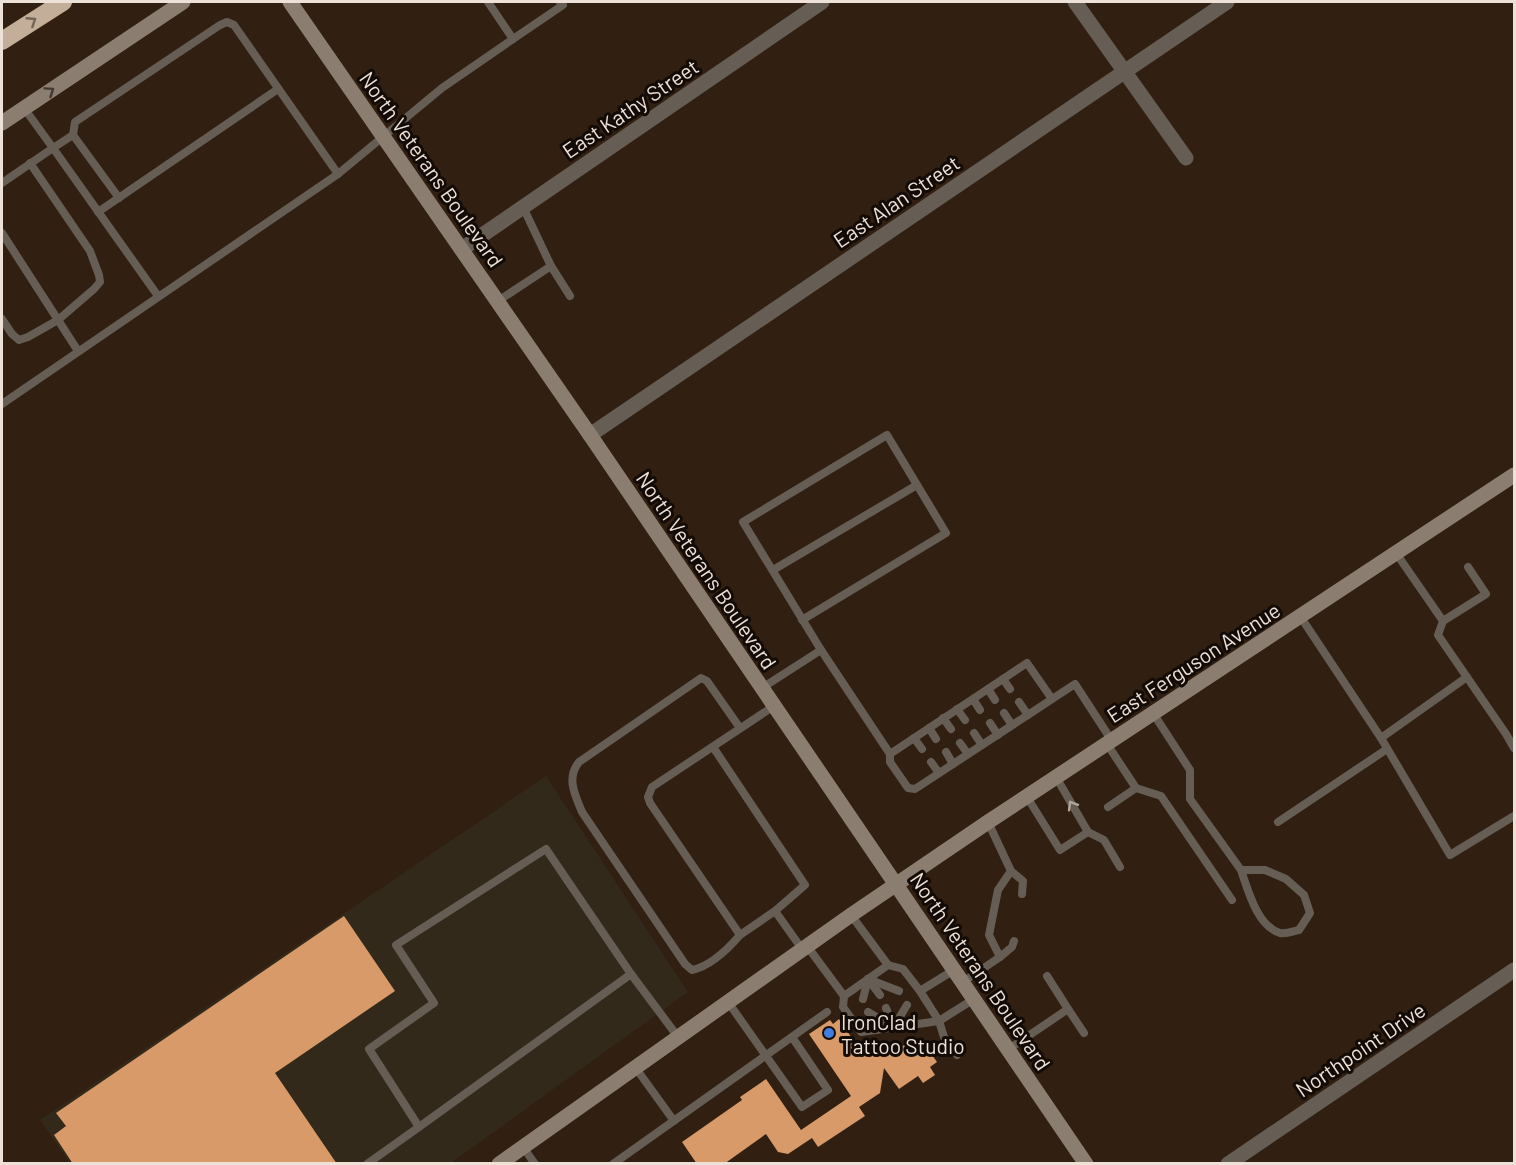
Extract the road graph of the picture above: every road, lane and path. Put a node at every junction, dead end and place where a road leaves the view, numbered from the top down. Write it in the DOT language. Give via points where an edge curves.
graph roads {
  1 [pos="63,2"];
  2 [pos="168,2"];
  3 [pos="183,2"];
  4 [pos="290,2"];
  5 [pos="488,2"];
  6 [pos="560,2"];
  7 [pos="822,2"];
  8 [pos="1075,2"];
  9 [pos="1227,2"];
  10 [pos="155,20"];
  11 [pos="513,39"];
  12 [pos="2,41"];
  13 [pos="1125,70"];
  14 [pos="279,89"];
  15 [pos="24,108"];
  16 [pos="2,123"];
  17 [pos="73,135"];
  18 [pos="383,135"];
  19 [pos="53,148"];
  20 [pos="1186,158"];
  21 [pos="30,163"];
  22 [pos="338,174"];
  23 [pos="2,183"];
  24 [pos="119,198"];
  25 [pos="523,207"];
  26 [pos="98,212"];
  27 [pos="2,233"];
  28 [pos="462,249"];
  29 [pos="551,266"];
  30 [pos="158,296"];
  31 [pos="570,296"];
  32 [pos="498,301"];
  33 [pos="2,319"];
  34 [pos="58,320"];
  35 [pos="78,351"];
  36 [pos="2,404"];
  37 [pos="590,435"];
  38 [pos="1515,475"];
  39 [pos="917,485"];
  40 [pos="1396,553"];
  41 [pos="1468,567"];
  42 [pos="773,570"];
  43 [pos="1300,616"];
  44 [pos="802,620"];
  45 [pos="1443,621"];
  46 [pos="820,650"];
  47 [pos="1467,677"];
  48 [pos="1003,679"];
  49 [pos="762,688"];
  50 [pos="988,689"];
  51 [pos="1010,689"];
  52 [pos="973,699"];
  53 [pos="1052,699"];
  54 [pos="995,700"];
  55 [pos="1019,702"];
  56 [pos="774,706"];
  57 [pos="957,709"];
  58 [pos="980,710"];
  59 [pos="1004,713"];
  60 [pos="1153,713"];
  61 [pos="1028,715"];
  62 [pos="943,718"];
  63 [pos="965,720"];
  64 [pos="990,723"];
  65 [pos="1012,725"];
  66 [pos="740,728"];
  67 [pos="929,728"];
  68 [pos="1515,728"];
  69 [pos="951,729"];
  70 [pos="974,733"];
  71 [pos="1506,734"];
  72 [pos="998,735"];
  73 [pos="914,738"];
  74 [pos="1381,738"];
  75 [pos="936,739"];
  76 [pos="1109,742"];
  77 [pos="960,743"];
  78 [pos="982,745"];
  79 [pos="713,747"];
  80 [pos="1515,748"];
  81 [pos="922,749"];
  82 [pos="1388,749"];
  83 [pos="946,752"];
  84 [pos="890,754"];
  85 [pos="969,754"];
  86 [pos="931,762"];
  87 [pos="953,764"];
  88 [pos="939,773"];
  89 [pos="1056,777"];
  90 [pos="1136,788"];
  91 [pos="1027,796"];
  92 [pos="1108,807"];
  93 [pos="1515,816"];
  94 [pos="988,822"];
  95 [pos="1278,822"];
  96 [pos="1089,832"];
  97 [pos="1120,867"];
  98 [pos="1241,870"];
  99 [pos="1011,871"];
  100 [pos="896,885"];
  101 [pos="1022,894"];
  102 [pos="1232,900"];
  103 [pos="775,911"];
  104 [pos="851,915"];
  105 [pos="740,934"];
  106 [pos="1014,940"];
  107 [pos="805,947"];
  108 [pos="1000,957"];
  109 [pos="888,965"];
  110 [pos="1515,970"];
  111 [pos="631,974"];
  112 [pos="958,976"];
  113 [pos="1047,976"];
  114 [pos="868,979"];
  115 [pos="899,991"];
  116 [pos="920,991"];
  117 [pos="880,995"];
  118 [pos="844,996"];
  119 [pos="863,999"];
  120 [pos="974,999"];
  121 [pos="728,1002"];
  122 [pos="906,1005"];
  123 [pos="886,1008"];
  124 [pos="1068,1009"];
  125 [pos="827,1012"];
  126 [pos="868,1012"];
  127 [pos="939,1021"];
  128 [pos="893,1028"];
  129 [pos="1084,1034"];
  130 [pos="678,1037"];
  131 [pos="792,1037"];
  132 [pos="1009,1049"];
  133 [pos="957,1054"];
  134 [pos="766,1056"];
  135 [pos="635,1067"];
  136 [pos="674,1121"];
  137 [pos="419,1127"];
  138 [pos="523,1147"];
  139 [pos="618,1162"];
  140 [pos="367,1164"];
  141 [pos="499,1164"];
  142 [pos="535,1164"];
  143 [pos="1086,1164"];
  144 [pos="1228,1164"];
  12 -- 1 [label="highway, one-way"];
  2 -- 10 [label="main road"];
  3 -- 10 [label="main road"];
  4 -- 18 [label="main road, North Veterans Boulevard"];
  5 -- 11 [label="lane"];
  6 -- 11 [label="lane" via="563,5"];
  7 -- 25 [label="street, East Kathy Street"];
  8 -- 13 [label="street"];
  9 -- 13 [label="street, East Alan Street"];
  15 -- 10 [label="main road, one-way"];
  11 -- 18 [label="lane"];
  13 -- 20 [label="street"];
  13 -- 37 [label="street, East Alan Street"];
  14 -- 17 [label="lane" via="234,25 227,22 75,122"];
  14 -- 22 [label="lane"];
  14 -- 24 [label="lane"];
  15 -- 16 [label="main road"];
  15 -- 19 [label="lane"];
  17 -- 19 [label="lane"];
  17 -- 24 [label="lane"];
  18 -- 22 [label="lane"];
  18 -- 28 [label="main road, North Veterans Boulevard"];
  19 -- 21 [label="lane"];
  19 -- 26 [label="lane"];
  21 -- 23 [label="lane"];
  21 -- 34 [label="lane" via="90,250 99,275 100,282 94,289"];
  22 -- 30 [label="lane"];
  24 -- 26 [label="lane"];
  25 -- 28 [label="street, East Kathy Street"];
  25 -- 29 [label="lane"];
  26 -- 30 [label="lane"];
  27 -- 34 [label="lane"];
  28 -- 32 [label="main road, North Veterans Boulevard"];
  29 -- 31 [label="lane"];
  29 -- 32 [label="lane"];
  30 -- 35 [label="lane"];
  32 -- 37 [label="main road, North Veterans Boulevard"];
  33 -- 34 [label="lane" via="19,340"];
  34 -- 35 [label="lane"];
  35 -- 36 [label="lane"];
  37 -- 49 [label="main road, North Veterans Boulevard"];
  38 -- 40 [label="main road, East Ferguson Avenue"];
  39 -- 42 [label="lane"];
  39 -- 42 [label="lane" via="887,435 743,522"];
  39 -- 44 [label="lane" via="946,533"];
  40 -- 43 [label="main road, East Ferguson Avenue"];
  40 -- 45 [label="lane"];
  41 -- 45 [label="lane" via="1486,594"];
  42 -- 44 [label="lane"];
  43 -- 60 [label="main road, East Ferguson Avenue"];
  43 -- 74 [label="lane"];
  44 -- 46 [label="lane"];
  45 -- 47 [label="lane" via="1438,634"];
  46 -- 49 [label="lane"];
  46 -- 84 [label="lane"];
  47 -- 71 [label="lane"];
  47 -- 74 [label="lane"];
  48 -- 50 [label="lane"];
  48 -- 51 [label="lane"];
  48 -- 53 [label="lane" via="1027,663"];
  49 -- 56 [label="main road, North Veterans Boulevard"];
  50 -- 52 [label="lane"];
  50 -- 54 [label="lane"];
  52 -- 57 [label="lane"];
  52 -- 58 [label="lane"];
  53 -- 61 [label="lane"];
  53 -- 76 [label="lane" via="1075,684"];
  55 -- 61 [label="lane"];
  56 -- 66 [label="lane"];
  56 -- 100 [label="main road, North Veterans Boulevard"];
  57 -- 62 [label="lane"];
  57 -- 63 [label="lane"];
  59 -- 65 [label="lane"];
  60 -- 76 [label="main road, East Ferguson Avenue"];
  60 -- 98 [label="lane" via="1190,770 1190,799"];
  61 -- 65 [label="lane"];
  62 -- 67 [label="lane"];
  62 -- 69 [label="lane"];
  64 -- 72 [label="lane"];
  65 -- 72 [label="lane"];
  66 -- 79 [label="lane"];
  66 -- 105 [label="lane" via="701,678 579,762 572,779 582,812 685,964 692,970 699,969 727,950"];
  67 -- 73 [label="lane"];
  67 -- 75 [label="lane"];
  68 -- 71 [label="lane"];
  70 -- 78 [label="lane"];
  71 -- 80 [label="lane"];
  72 -- 78 [label="lane"];
  73 -- 81 [label="lane"];
  73 -- 84 [label="lane"];
  74 -- 82 [label="lane"];
  76 -- 89 [label="main road, East Ferguson Avenue"];
  76 -- 90 [label="lane"];
  77 -- 85 [label="lane"];
  78 -- 85 [label="lane"];
  79 -- 103 [label="lane" via="805,885"];
  79 -- 105 [label="lane" via="651,788 648,797"];
  82 -- 93 [label="lane" via="1449,855"];
  82 -- 95 [label="lane"];
  83 -- 87 [label="lane"];
  84 -- 88 [label="lane" via="890,762 908,788 915,789"];
  85 -- 87 [label="lane"];
  86 -- 88 [label="lane"];
  87 -- 88 [label="lane"];
  89 -- 91 [label="main road, East Ferguson Avenue"];
  96 -- 89 [label="lane, one-way"];
  90 -- 92 [label="lane"];
  90 -- 102 [label="lane" via="1161,795"];
  91 -- 94 [label="main road, East Ferguson Avenue"];
  91 -- 96 [label="lane" via="1060,850"];
  94 -- 99 [label="lane"];
  94 -- 100 [label="main road, East Ferguson Avenue"];
  96 -- 97 [label="lane" via="1104,840"];
  98 -- 98 [label="lane" via="1265,870 1286,879 1304,895 1310,913 1299,930 1281,933 1268,926 1252,904"];
  99 -- 101 [label="lane" via="1023,881"];
  99 -- 108 [label="lane" via="998,890 989,935"];
  100 -- 104 [label="main road, East Ferguson Avenue"];
  100 -- 112 [label="main road, North Veterans Boulevard"];
  103 -- 105 [label="lane"];
  103 -- 107 [label="lane"];
  104 -- 107 [label="main road, East Ferguson Avenue"];
  104 -- 109 [label="lane"];
  106 -- 108 [label="lane"];
  107 -- 118 [label="lane"];
  107 -- 121 [label="main road, East Ferguson Avenue"];
  108 -- 112 [label="lane"];
  109 -- 114 [label="lane"];
  109 -- 116 [label="lane" via="903,969"];
  110 -- 144 [label="street, Northpoint Drive"];
  111 -- 130 [label="lane"];
  111 -- 137 [label="lane"];
  111 -- 137 [label="lane" via="546,849 396,945 434,1003 369,1049"];
  112 -- 116 [label="lane"];
  112 -- 120 [label="main road, North Veterans Boulevard"];
  113 -- 124 [label="lane"];
  114 -- 115 [label="lane"];
  114 -- 117 [label="lane"];
  114 -- 118 [label="lane"];
  114 -- 119 [label="lane"];
  116 -- 127 [label="lane"];
  118 -- 128 [label="lane" via="843,1007 861,1032"];
  120 -- 127 [label="lane"];
  120 -- 132 [label="main road, North Veterans Boulevard"];
  121 -- 130 [label="main road, East Ferguson Avenue"];
  121 -- 134 [label="lane"];
  122 -- 128 [label="lane"];
  123 -- 128 [label="lane"];
  124 -- 129 [label="lane"];
  124 -- 132 [label="lane"];
  125 -- 131 [label="lane"];
  126 -- 128 [label="lane"];
  127 -- 128 [label="lane"];
  127 -- 133 [label="lane" via="944,1037"];
  130 -- 135 [label="main road, East Ferguson Avenue"];
  131 -- 134 [label="lane"];
  131 -- 134 [label="lane" via="828,1090 802,1107"];
  132 -- 143 [label="main road, North Veterans Boulevard"];
  134 -- 136 [label="lane"];
  135 -- 136 [label="lane"];
  135 -- 138 [label="main road, East Ferguson Avenue"];
  136 -- 139 [label="lane"];
  137 -- 140 [label="lane"];
  138 -- 141 [label="main road, East Ferguson Avenue"];
  138 -- 142 [label="lane"];
}
